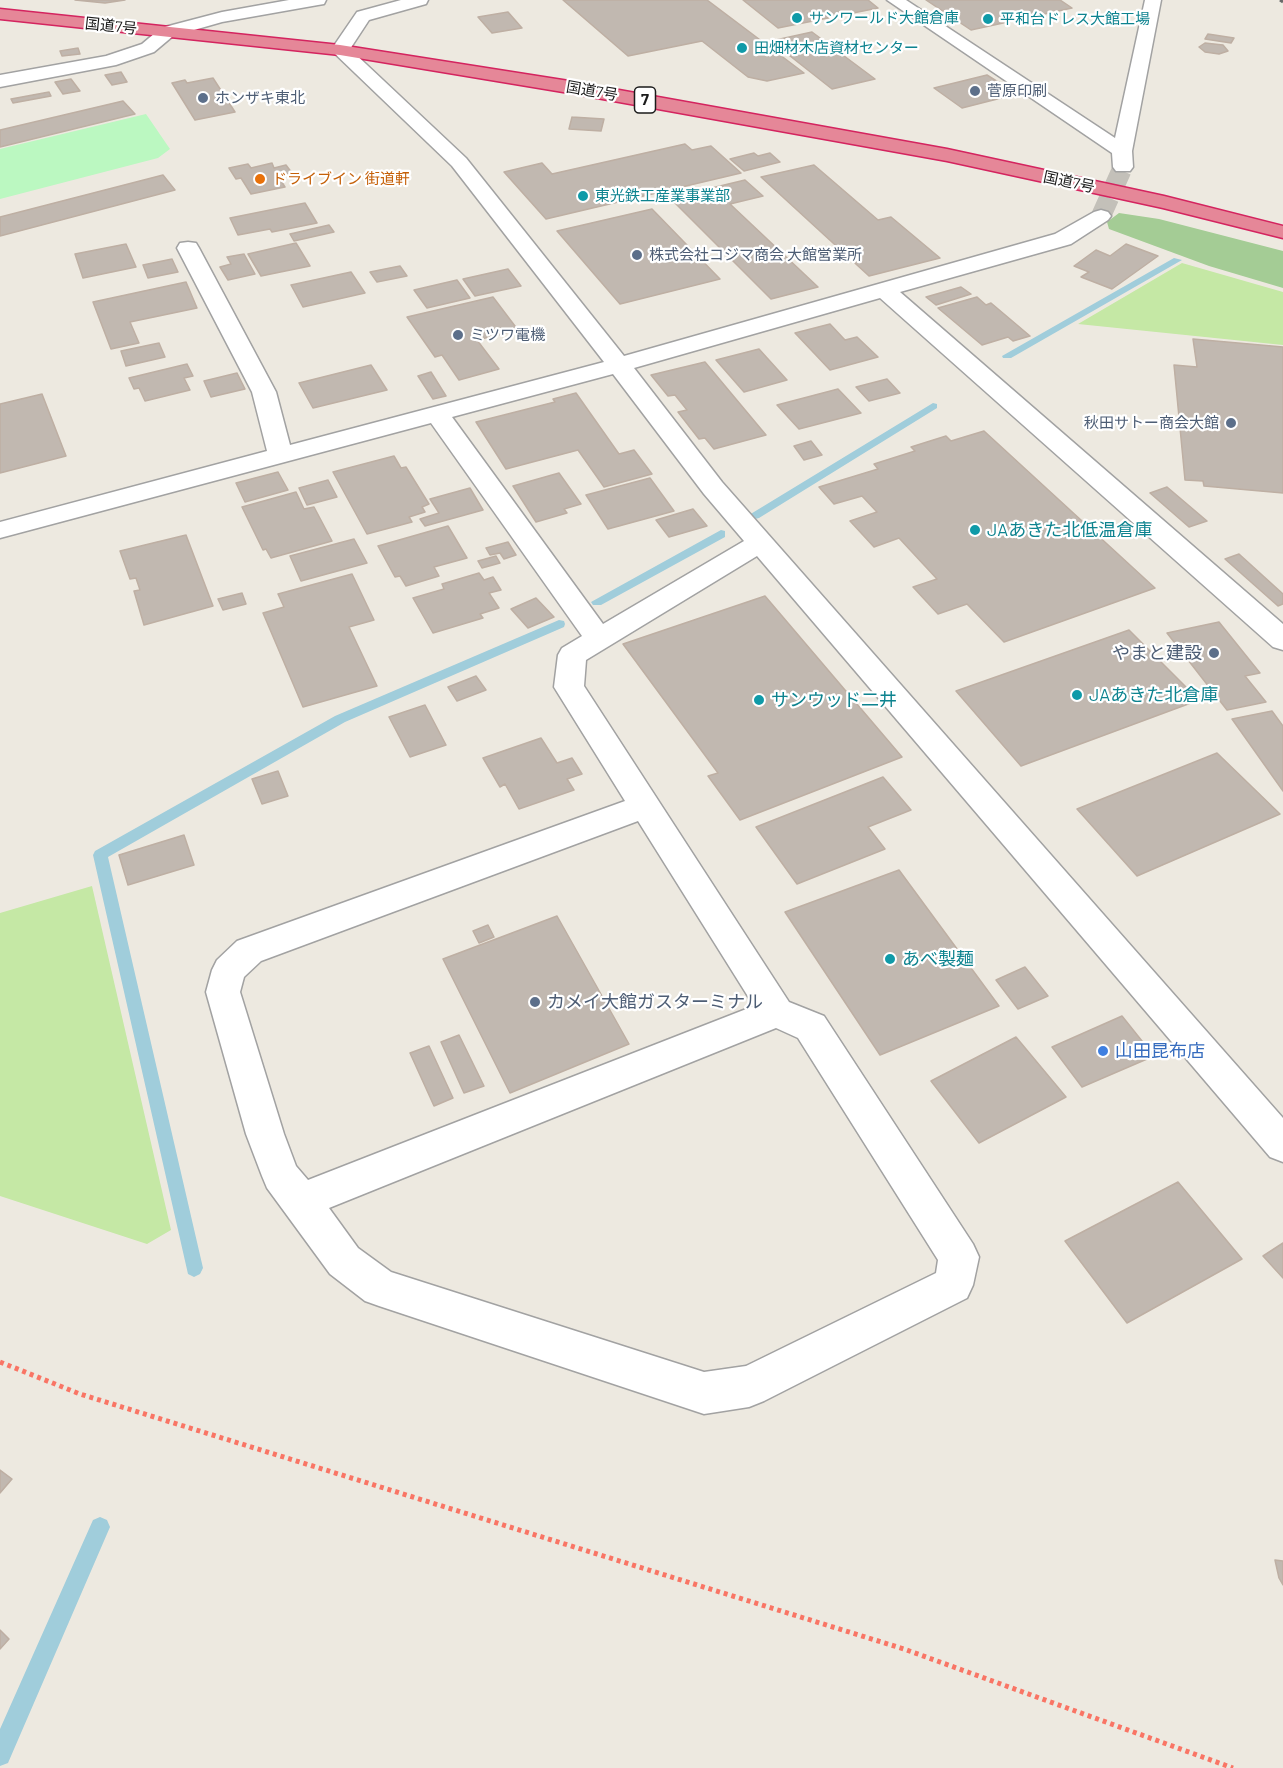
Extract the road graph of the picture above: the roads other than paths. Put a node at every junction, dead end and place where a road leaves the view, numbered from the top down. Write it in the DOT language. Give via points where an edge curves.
graph roads {
  1 [pos="318,0"];
  2 [pos="420,0"];
  3 [pos="895,0"];
  4 [pos="1153,0"];
  5 [pos="0,14"];
  6 [pos="167,32"];
  7 [pos="340,50"];
  8 [pos="0,81"];
  9 [pos="1101,216"];
  10 [pos="1283,232"];
  11 [pos="188,248"];
  12 [pos="884,290"];
  13 [pos="619,364"];
  14 [pos="436,413"];
  15 [pos="280,454"];
  16 [pos="0,530"];
  17 [pos="760,543"];
  18 [pos="599,639"];
  19 [pos="1283,640"];
  20 [pos="645,806"];
  21 [pos="777,1012"];
  22 [pos="1283,1145"];
  23 [pos="301,1201"];
  1 -- 6 [label="street" via="222,17"];
  2 -- 7 [label="street" via="363,15"];
  3 -- 4 [label="street" via="1123,159"];
  5 -- 6 [label="highway, 国道7号 / 7"];
  6 -- 7 [label="highway, 国道7号 / 7"];
  6 -- 8 [label="street" via="148,48 110,61"];
  7 -- 10 [label="highway, 国道7号 / 7" via="717,112 947,155"];
  7 -- 13 [label="street" via="459,162"];
  9 -- 12 [label="street" via="1063,239"];
  11 -- 15 [label="street" via="264,392"];
  12 -- 13 [label="street"];
  12 -- 19 [label="street"];
  13 -- 14 [label="street"];
  13 -- 17 [label="street"];
  14 -- 15 [label="street"];
  14 -- 18 [label="street"];
  15 -- 16 [label="street"];
  17 -- 18 [label="street"];
  17 -- 22 [label="street"];
  18 -- 20 [label="street" via="572,655 569,687"];
  20 -- 21 [label="street"];
  20 -- 23 [label="street" via="249,951 229,970 223,992 265,1134 281,1176"];
  21 -- 23 [label="street"];
  21 -- 23 [label="street" via="810,1027 959,1257 953,1285 749,1386 704,1392 379,1287 344,1261"];
}
